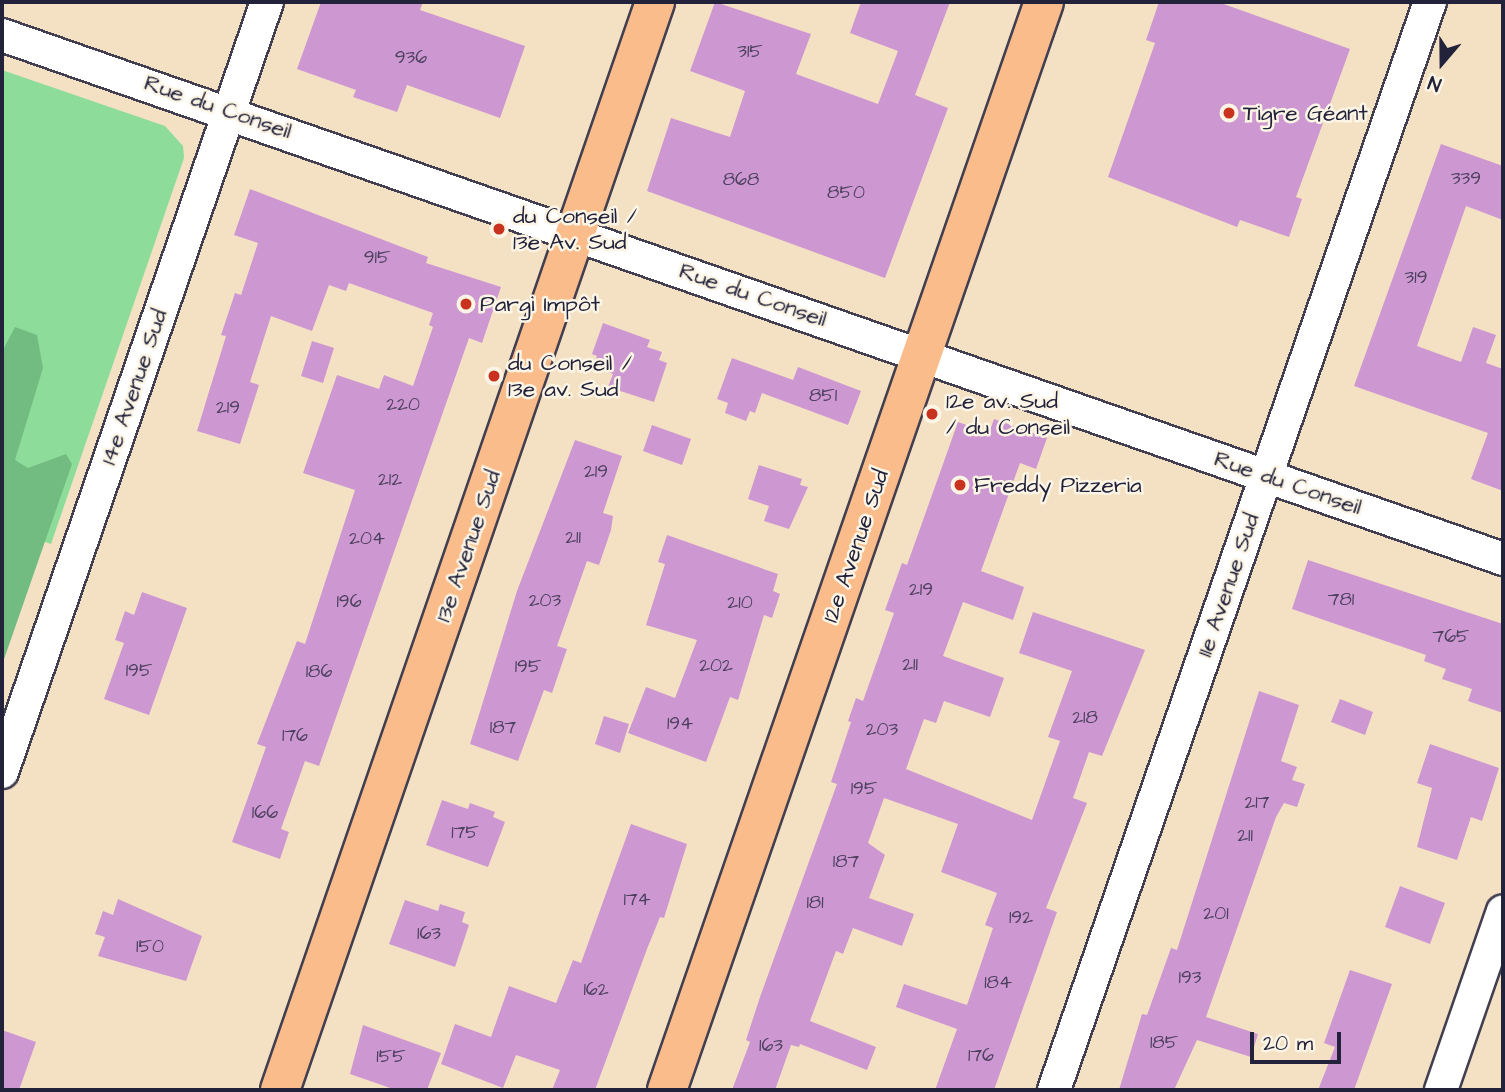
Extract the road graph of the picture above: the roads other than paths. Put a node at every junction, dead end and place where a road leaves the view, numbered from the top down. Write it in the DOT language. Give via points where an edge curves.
graph roads {
  1 [pos="267,2"];
  2 [pos="655,2"];
  3 [pos="1044,2"];
  4 [pos="1430,2"];
  5 [pos="2,35"];
  6 [pos="229,110"];
  7 [pos="576,232"];
  8 [pos="922,354"];
  9 [pos="1266,475"];
  10 [pos="1503,559"];
  11 [pos="2,772"];
  12 [pos="1503,911"];
  13 [pos="280,1090"];
  14 [pos="667,1090"];
  15 [pos="1054,1090"];
  16 [pos="1441,1090"];
  1 -- 6 [label="street, 14e Avenue Sud"];
  2 -- 7 [label="main road, 13e Avenue Sud"];
  3 -- 8 [label="main road, 12e Avenue Sud"];
  4 -- 9 [label="street, 11e Avenue Sud"];
  5 -- 6 [label="street, Rue du Conseil"];
  6 -- 7 [label="street, Rue du Conseil"];
  6 -- 11 [label="street, 14e Avenue Sud"];
  7 -- 8 [label="street, Rue du Conseil"];
  7 -- 13 [label="main road, 13e Avenue Sud"];
  8 -- 9 [label="street, Rue du Conseil"];
  8 -- 14 [label="main road, 12e Avenue Sud"];
  9 -- 10 [label="street, Rue du Conseil"];
  9 -- 15 [label="street, 11e Avenue Sud"];
  12 -- 16 [label="street"];
}
